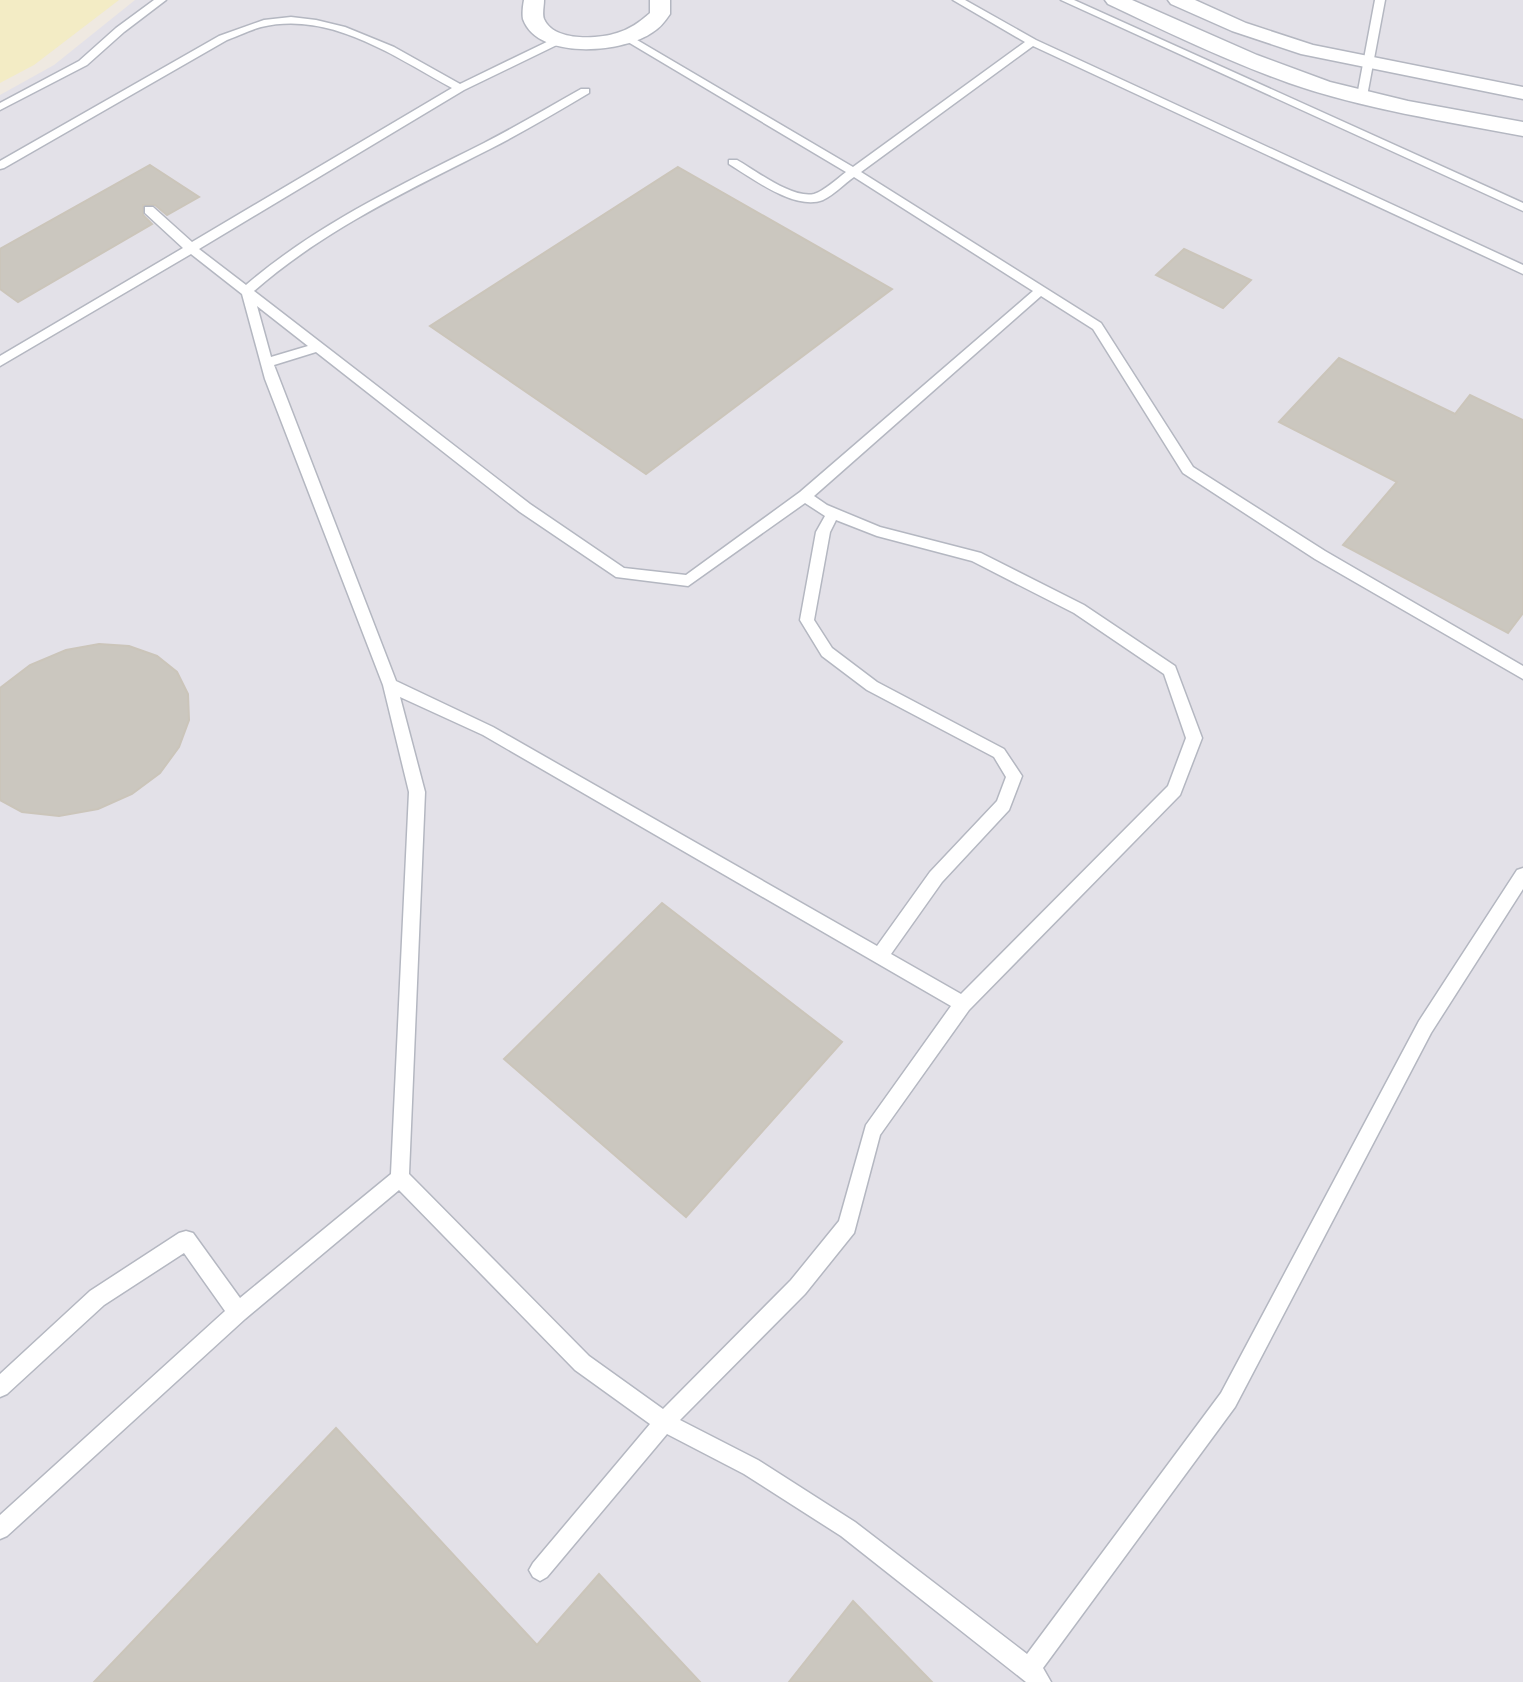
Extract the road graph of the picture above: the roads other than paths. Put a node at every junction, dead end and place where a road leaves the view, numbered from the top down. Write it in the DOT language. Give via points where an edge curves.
graph roads {
  1 [pos="161,0"];
  2 [pos="534,0"];
  3 [pos="660,0"];
  4 [pos="958,0"];
  5 [pos="1066,0"];
  6 [pos="1115,0"];
  7 [pos="1178,0"];
  8 [pos="1380,0"];
  9 [pos="561,39"];
  10 [pos="628,39"];
  11 [pos="1032,42"];
  12 [pos="1367,64"];
  13 [pos="460,88"];
  14 [pos="585,91"];
  15 [pos="1523,93"];
  16 [pos="1362,96"];
  17 [pos="0,107"];
  18 [pos="1523,129"];
  19 [pos="733,162"];
  20 [pos="0,166"];
  21 [pos="854,172"];
  22 [pos="1523,207"];
  23 [pos="149,210"];
  24 [pos="191,248"];
  25 [pos="1523,270"];
  26 [pos="247,290"];
  27 [pos="1040,291"];
  28 [pos="319,347"];
  29 [pos="0,362"];
  30 [pos="267,363"];
  31 [pos="805,496"];
  32 [pos="833,514"];
  33 [pos="1523,673"];
  34 [pos="390,685"];
  35 [pos="1523,875"];
  36 [pos="879,956"];
  37 [pos="963,1004"];
  38 [pos="400,1178"];
  39 [pos="238,1312"];
  40 [pos="0,1387"];
  41 [pos="664,1422"];
  42 [pos="0,1529"];
  43 [pos="540,1570"];
  44 [pos="1034,1675"];
  1 -- 17 [label="lane" via="83,63"];
  2 -- 9 [label="street" via="534,21"];
  3 -- 10 [label="street" via="654,23"];
  4 -- 11 [label="lane"];
  5 -- 22 [label="lane"];
  6 -- 16 [label="street" via="1269,67"];
  7 -- 12 [label="street" via="1239,27"];
  8 -- 12 [label="lane"];
  9 -- 10 [label="street" via="594,44"];
  9 -- 13 [label="lane"];
  10 -- 21 [label="lane"];
  11 -- 21 [label="lane"];
  11 -- 25 [label="lane"];
  12 -- 15 [label="street"];
  12 -- 16 [label="lane"];
  13 -- 20 [label="lane" via="343,27 304,19 262,23 223,38"];
  13 -- 24 [label="lane"];
  14 -- 26 [label="lane" via="387,196 276,263"];
  16 -- 18 [label="street"];
  19 -- 21 [label="lane" via="809,200"];
  21 -- 27 [label="lane"];
  23 -- 24 [label="lane"];
  24 -- 26 [label="lane"];
  24 -- 29 [label="lane"];
  26 -- 28 [label="lane"];
  26 -- 30 [label="lane"];
  27 -- 31 [label="lane"];
  27 -- 33 [label="lane" via="1097,326 1188,470 1320,555"];
  28 -- 30 [label="lane"];
  28 -- 31 [label="lane" via="525,508 621,573 688,581"];
  30 -- 34 [label="lane"];
  31 -- 32 [label="lane"];
  32 -- 36 [label="lane" via="823,532 807,620 827,652 872,686 999,753 1014,776 1003,805 936,877"];
  32 -- 37 [label="lane" via="976,557 1079,609 1170,670 1194,738 1174,790"];
  34 -- 36 [label="lane" via="488,731"];
  34 -- 38 [label="lane" via="417,792"];
  35 -- 44 [label="lane" via="1425,1027 1228,1400"];
  36 -- 37 [label="lane"];
  37 -- 41 [label="lane" via="872,1131 847,1226 798,1287"];
  38 -- 39 [label="lane"];
  38 -- 41 [label="lane" via="582,1363"];
  39 -- 40 [label="lane" via="186,1240 97,1298"];
  39 -- 42 [label="lane"];
  41 -- 43 [label="lane"];
  41 -- 44 [label="lane" via="751,1467 848,1529"];
}
